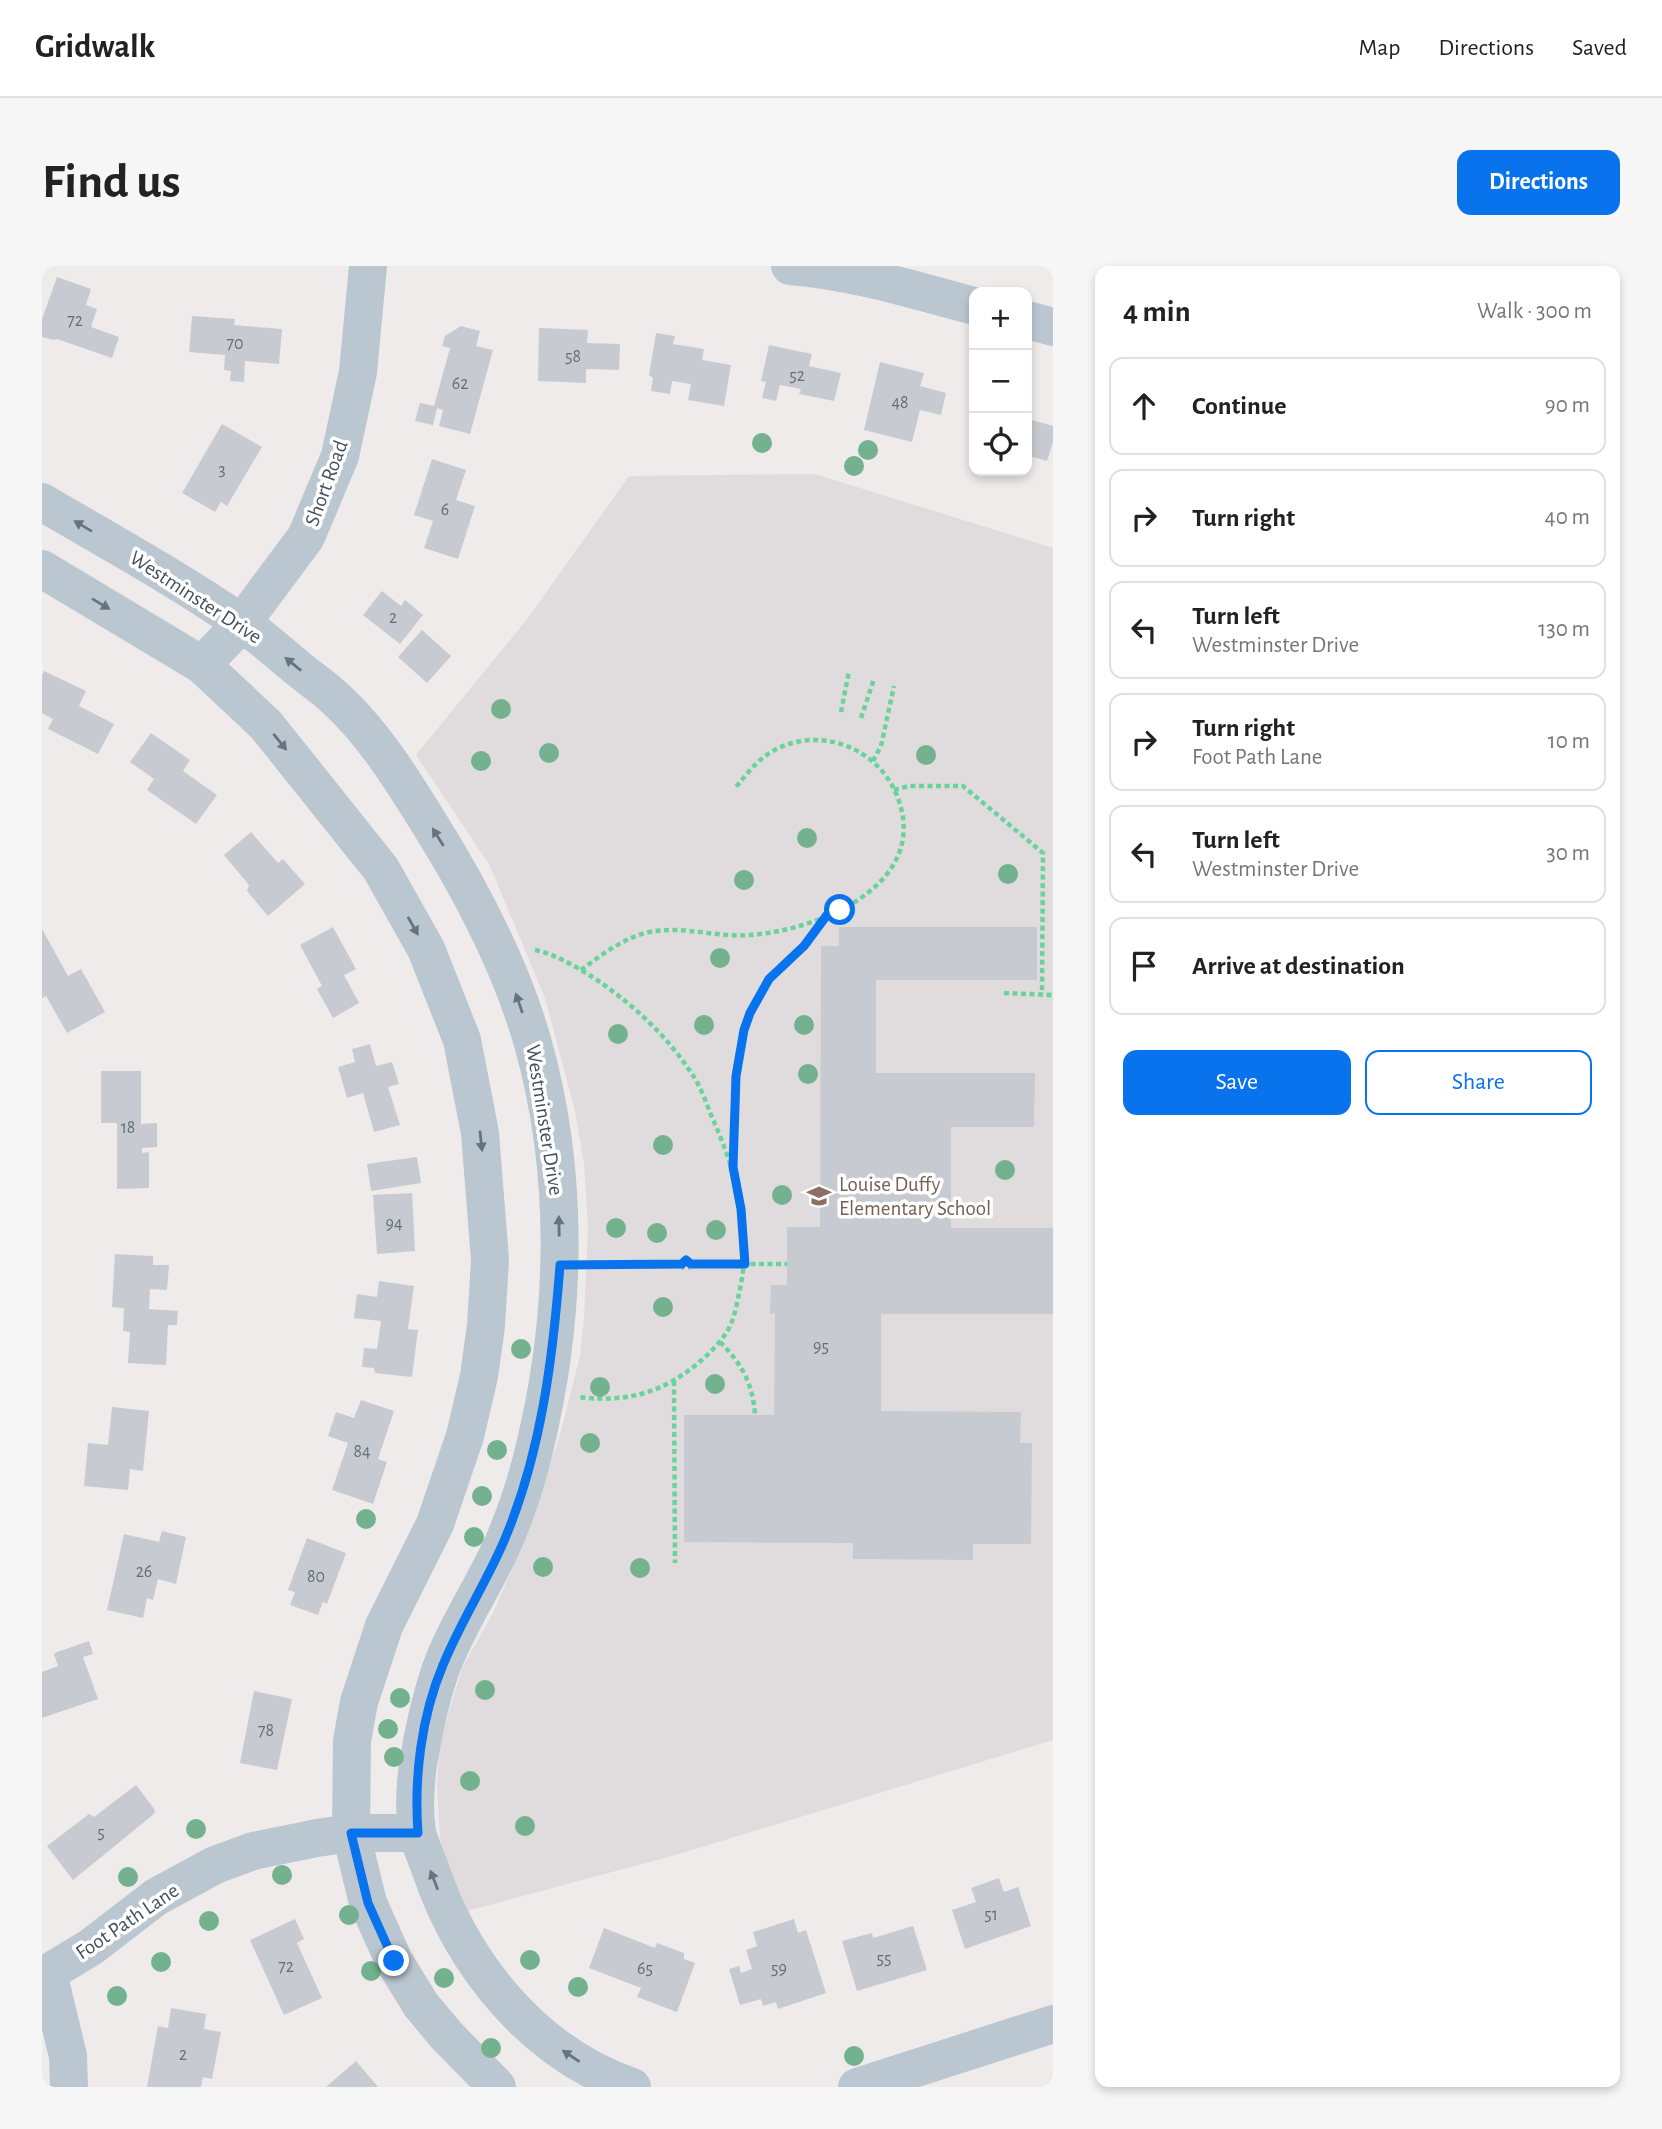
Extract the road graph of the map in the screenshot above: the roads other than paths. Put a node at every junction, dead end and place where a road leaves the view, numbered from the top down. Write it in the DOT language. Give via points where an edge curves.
graph roads {
  1 [pos="368,266"];
  2 [pos="790,266"];
  3 [pos="969,305"];
  4 [pos="1032,321"];
  5 [pos="1053,327"];
  6 [pos="42,502"];
  7 [pos="42,569"];
  8 [pos="242,623"];
  9 [pos="202,665"];
  10 [pos="351,1833"];
  11 [pos="418,1833"];
  12 [pos="45,1974"];
  13 [pos="1053,2024"];
  14 [pos="69,2087"];
  15 [pos="497,2087"];
  16 [pos="632,2087"];
  17 [pos="857,2087"];
  1 -- 8 [label="street, Short Road" via="358,372 340,456 306,537"];
  2 -- 3 [label="street" via="817,268"];
  4 -- 5 [label="street"];
  8 -- 6 [label="street, Westminster Drive, one-way"];
  7 -- 9 [label="street, one-way"];
  8 -- 9 [label="street, Short Road"];
  11 -- 8 [label="street, Westminster Drive, one-way" via="418,1765 441,1668 505,1541 534,1453 548,1380 560,1265 554,1153 532,1038 512,982 447,852 393,765 339,702"];
  9 -- 10 [label="street, one-way" via="266,725 381,869 425,948 462,1040 480,1133 490,1260 479,1377 465,1436 435,1524 384,1626 359,1702 352,1741"];
  10 -- 11 [label="street, Foot Path Lane"];
  10 -- 12 [label="street, Foot Path Lane" via="288,1842 215,1865 156,1897 91,1947"];
  10 -- 15 [label="street" via="368,1903 394,1961 421,2005"];
  16 -- 11 [label="street, Westminster Drive, one-way" via="554,2045 500,1995 455,1931"];
  12 -- 14 [label="street" via="68,2056"];
  13 -- 17 [label="street"];
}
